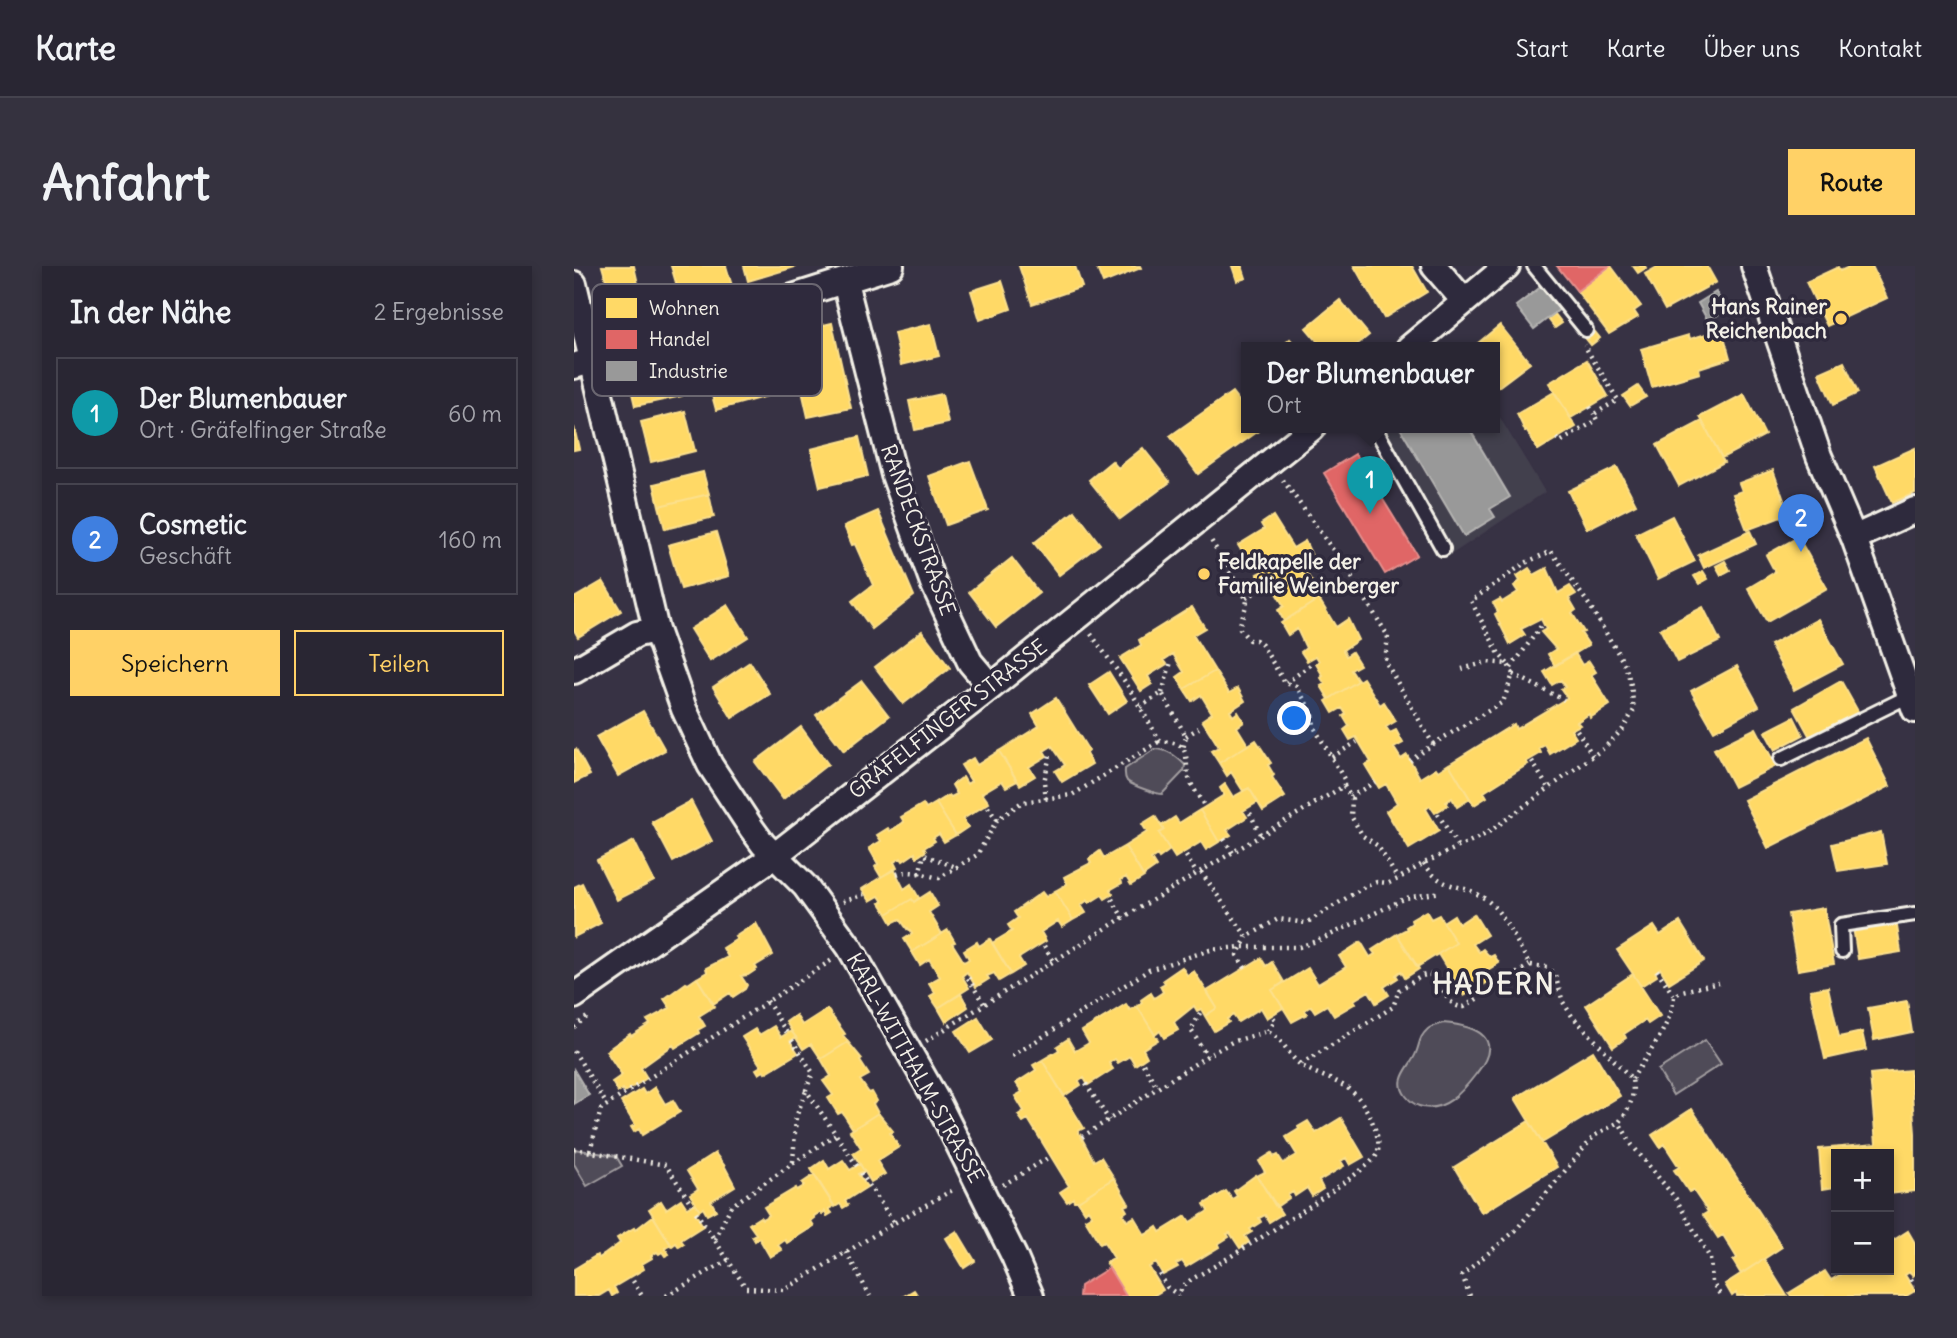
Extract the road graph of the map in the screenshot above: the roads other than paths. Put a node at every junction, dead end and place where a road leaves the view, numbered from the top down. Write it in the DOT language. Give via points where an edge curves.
graph roads {
  1 [pos="891,266"];
  2 [pos="1434,266"];
  3 [pos="1507,266"];
  4 [pos="1534,266"];
  5 [pos="1754,266"];
  6 [pos="845,282"];
  7 [pos="574,284"];
  8 [pos="822,289"];
  9 [pos="1464,301"];
  10 [pos="1585,329"];
  11 [pos="1416,342"];
  12 [pos="584,363"];
  13 [pos="592,393"];
  14 [pos="593,396"];
  15 [pos="1306,433"];
  16 [pos="1377,433"];
  17 [pos="1915,510"];
  18 [pos="1854,538"];
  19 [pos="1443,549"];
  20 [pos="656,631"];
  21 [pos="574,671"];
  22 [pos="991,687"];
  23 [pos="1913,702"];
  24 [pos="1782,759"];
  25 [pos="774,856"];
  26 [pos="1915,914"];
  27 [pos="1842,951"];
  28 [pos="574,996"];
  29 [pos="1031,1296"];
  1 -- 6 [label="street"];
  2 -- 9 [label="street"];
  3 -- 9 [label="street"];
  4 -- 10 [label="lane"];
  5 -- 18 [label="street" via="1819,456"];
  6 -- 8 [label="street"];
  6 -- 22 [label="street, RANDECKSTRASSE" via="898,487 970,662"];
  7 -- 12 [label="street, KARL-WITTHALM-STRASSE"];
  9 -- 11 [label="street"];
  12 -- 13 [label="street, KARL-WITTHALM-STRASSE"];
  14 -- 20 [label="street, KARL-WITTHALM-STRASSE"];
  15 -- 22 [label="street, GRÄFELFINGER STRASSE"];
  16 -- 19 [label="lane"];
  17 -- 18 [label="street"];
  18 -- 23 [label="street"];
  20 -- 21 [label="street" via="637,634"];
  20 -- 25 [label="street, KARL-WITTHALM-STRASSE" via="710,765"];
  22 -- 25 [label="street, GRÄFELFINGER STRASSE"];
  23 -- 24 [label="lane"];
  25 -- 28 [label="street, GRÄFELFINGER STRASSE"];
  25 -- 29 [label="street, KARL-WITTHALM-STRASSE" via="805,886 850,948 910,1052"];
  26 -- 27 [label="lane" via="1841,925"];
}
